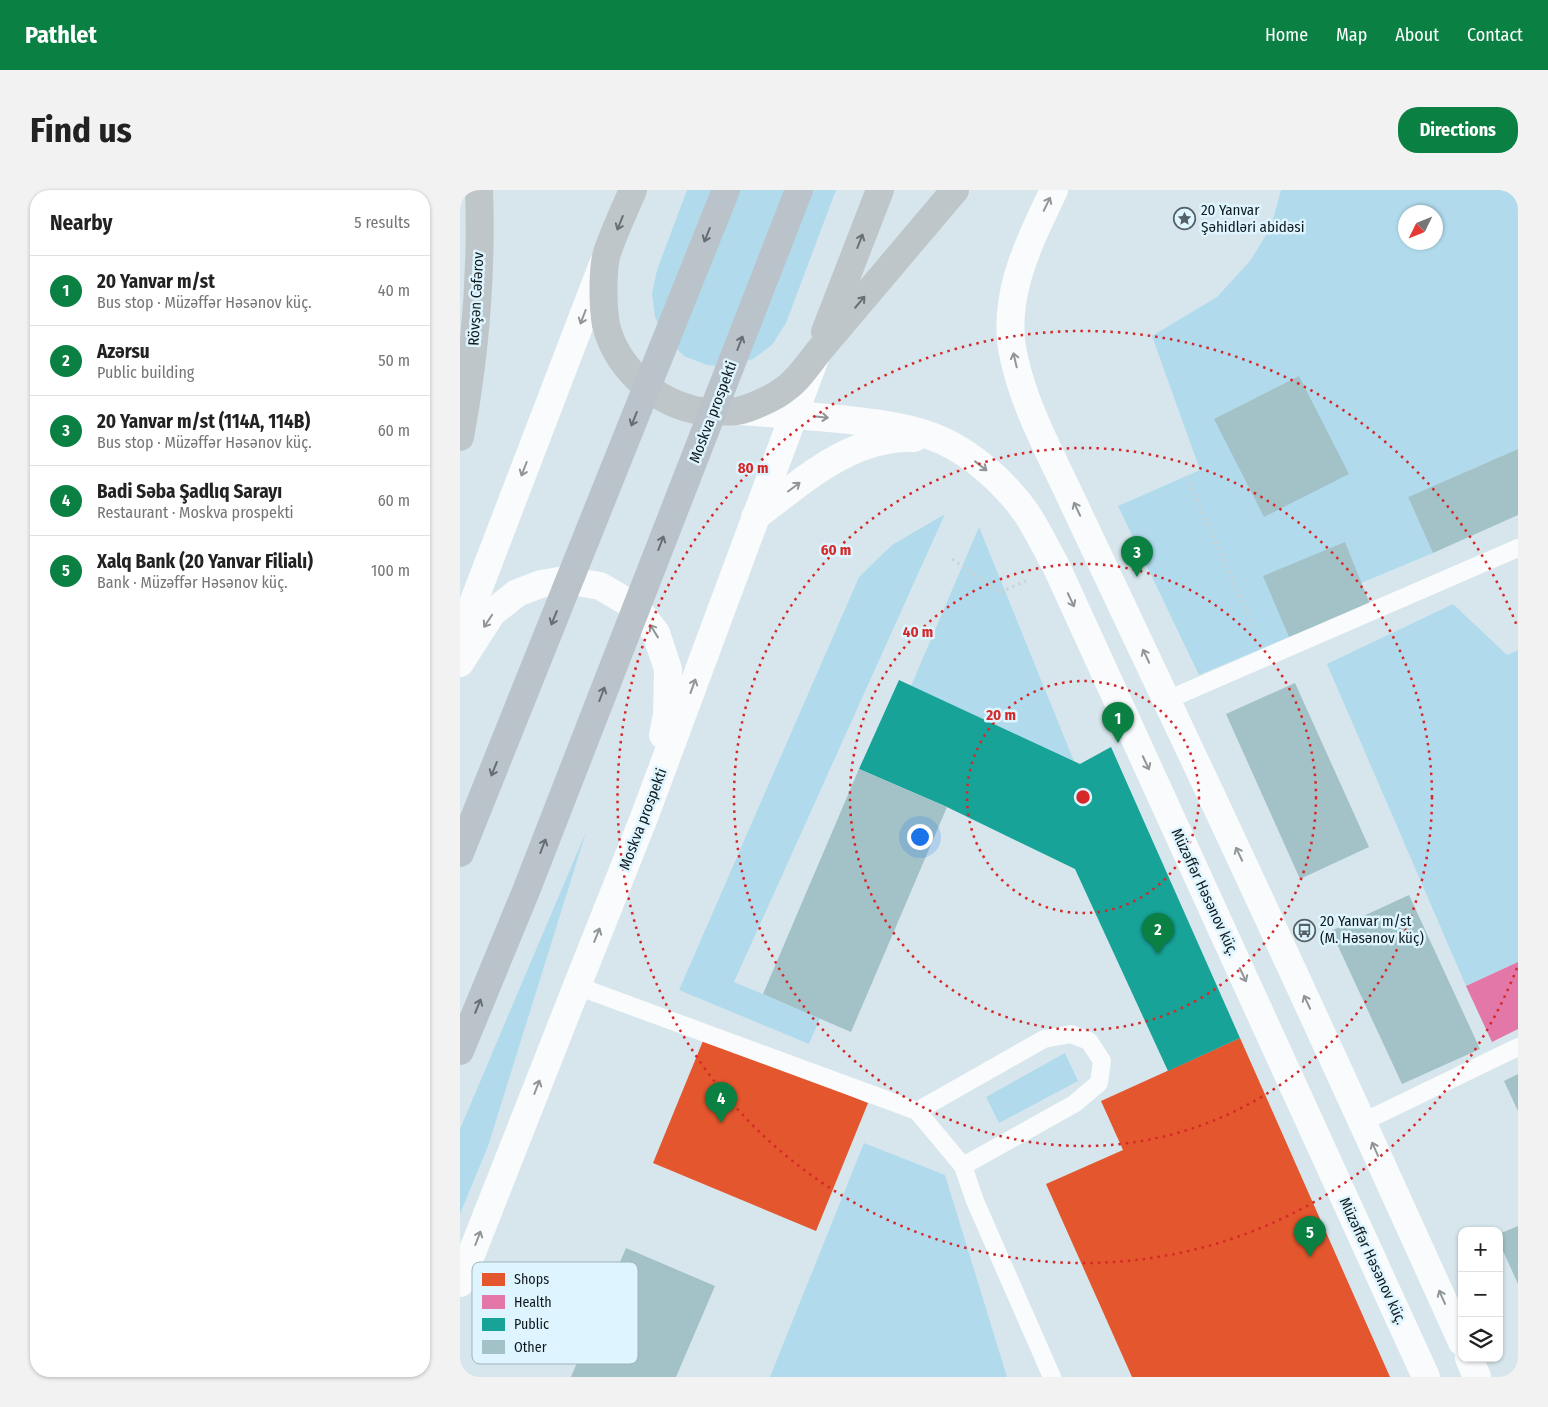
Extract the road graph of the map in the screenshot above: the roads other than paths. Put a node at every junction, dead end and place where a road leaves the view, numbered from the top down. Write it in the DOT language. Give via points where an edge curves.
graph roads {
  1 [pos="479,190"];
  2 [pos="633,190"];
  3 [pos="726,190"];
  4 [pos="799,190"];
  5 [pos="880,190"];
  6 [pos="956,190"];
  7 [pos="1054,190"];
  8 [pos="606,256"];
  9 [pos="467,337"];
  10 [pos="818,352"];
  11 [pos="737,411"];
  12 [pos="794,415"];
  13 [pos="460,437"];
  14 [pos="941,440"];
  15 [pos="755,517"];
  16 [pos="1518,548"];
  17 [pos="460,637"];
  18 [pos="460,663"];
  19 [pos="1167,700"];
  20 [pos="645,815"];
  21 [pos="460,853"];
  22 [pos="576,986"];
  23 [pos="1518,1047"];
  24 [pos="460,1051"];
  25 [pos="917,1111"];
  26 [pos="1363,1122"];
  27 [pos="963,1166"];
  28 [pos="460,1283"];
  29 [pos="1458,1333"];
  30 [pos="1471,1362"];
  31 [pos="1052,1377"];
  32 [pos="1426,1377"];
  33 [pos="1478,1377"];
  1 -- 9 [label="main road, Rövşən Cəfərov" via="480,228"];
  2 -- 8 [label="main road, one-way"];
  3 -- 21 [label="highway, one-way"];
  24 -- 4 [label="highway, Moskva prospekti, one-way" via="526,891"];
  10 -- 5 [label="main road, one-way"];
  10 -- 6 [label="main road, one-way"];
  19 -- 7 [label="main road, one-way" via="1029,409 1013,357 1010,321 1015,282"];
  8 -- 11 [label="main road" via="603,294 606,326 616,351 636,378 664,399 693,410"];
  8 -- 17 [label="main road, one-way"];
  9 -- 13 [label="main road, Rövşən Cəfərov"];
  10 -- 11 [label="main road" via="785,389"];
  10 -- 12 [label="main road, Moskva prospekti"];
  11 -- 12 [label="main road, Müzəffər Həsənov küç."];
  12 -- 14 [label="main road, Müzəffər Həsənov küç., one-way" via="886,424"];
  12 -- 15 [label="main road, Moskva prospekti"];
  15 -- 14 [label="main road, one-way" via="823,465 864,445 911,438"];
  14 -- 32 [label="main road, Müzəffər Həsənov küç., one-way" via="995,477 1026,513 1057,568"];
  20 -- 15 [label="main road, Moskva prospekti, one-way"];
  16 -- 19 [label="lane"];
  20 -- 18 [label="main road, one-way" via="667,716 668,669 656,633 636,607 600,586 565,580 541,584 518,593 492,614"];
  26 -- 19 [label="main road, one-way"];
  22 -- 20 [label="main road, Moskva prospekti, one-way"];
  22 -- 25 [label="lane"];
  28 -- 22 [label="main road, Moskva prospekti, one-way"];
  23 -- 26 [label="lane"];
  25 -- 27 [label="lane"];
  25 -- 27 [label="lane" via="1044,1039 1070,1034 1089,1040 1102,1061 1099,1083 1074,1104"];
  29 -- 26 [label="main road, one-way"];
  27 -- 31 [label="lane" via="974,1201"];
  30 -- 33 [label="main road"];
}
